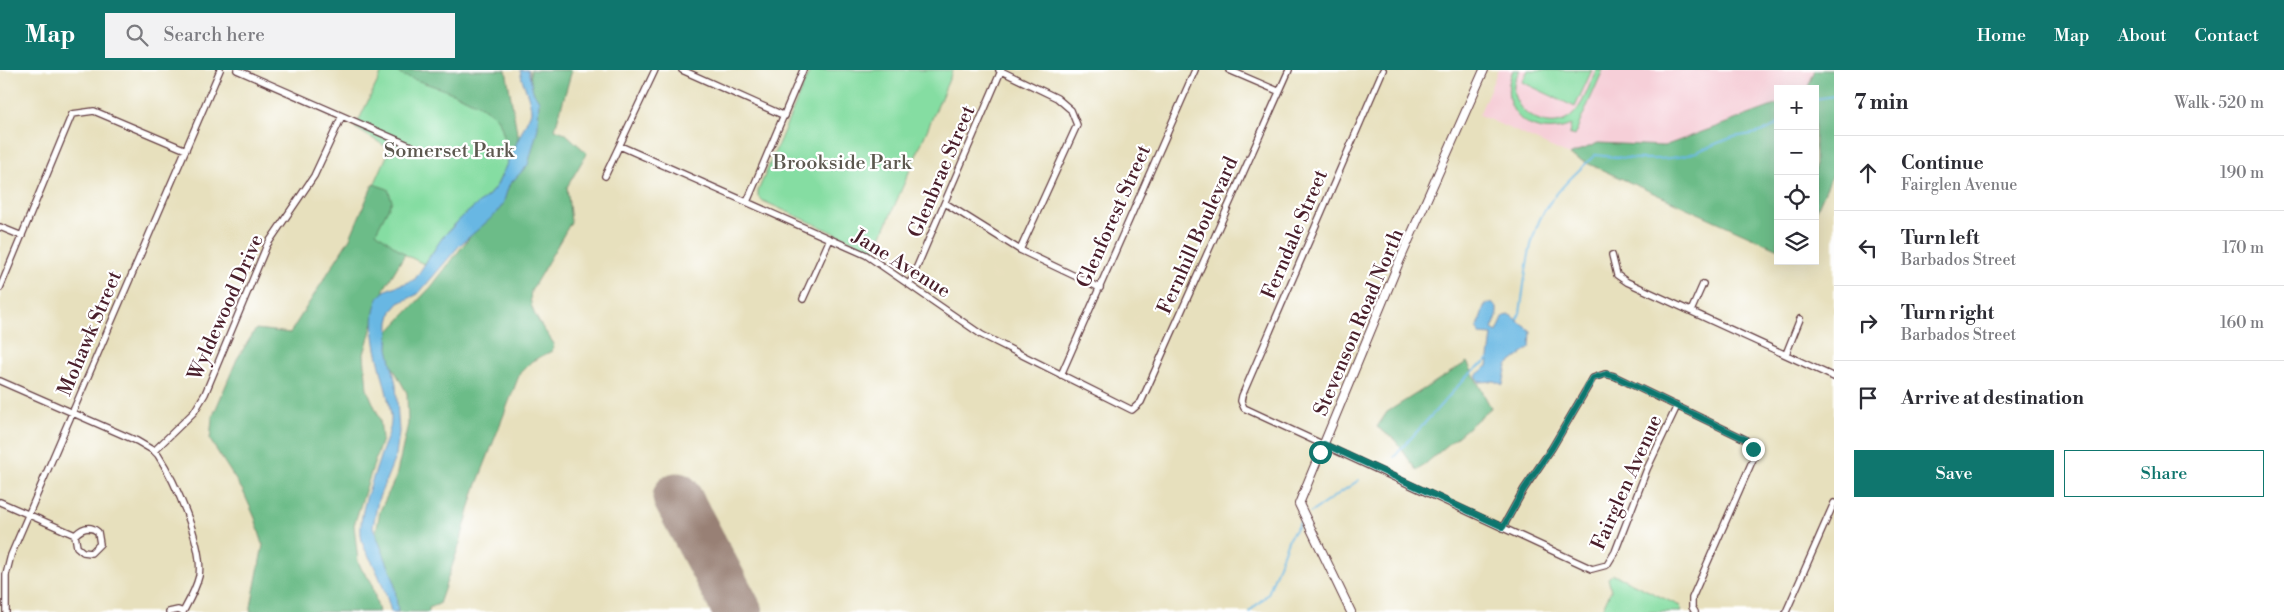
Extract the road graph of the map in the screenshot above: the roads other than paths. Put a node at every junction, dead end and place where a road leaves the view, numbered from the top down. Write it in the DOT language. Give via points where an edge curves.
graph roads {
  1 [pos="220,70"];
  2 [pos="237,70"];
  3 [pos="656,70"];
  4 [pos="682,70"];
  5 [pos="804,70"];
  6 [pos="1000,70"];
  7 [pos="1195,70"];
  8 [pos="1229,70"];
  9 [pos="1289,70"];
  10 [pos="1383,70"];
  11 [pos="1484,70"];
  12 [pos="1278,91"];
  13 [pos="342,116"];
  14 [pos="785,116"];
  15 [pos="620,146"];
  16 [pos="413,147"];
  17 [pos="186,150"];
  18 [pos="606,176"];
  19 [pos="747,202"];
  20 [pos="945,203"];
  21 [pos="0,227"];
  22 [pos="22,236"];
  23 [pos="830,239"];
  24 [pos="1020,250"];
  25 [pos="1612,255"];
  26 [pos="910,283"];
  27 [pos="1703,284"];
  28 [pos="0,288"];
  29 [pos="1100,288"];
  30 [pos="803,299"];
  31 [pos="1691,311"];
  32 [pos="1800,319"];
  33 [pos="1786,354"];
  34 [pos="1061,375"];
  35 [pos="1834,377"];
  36 [pos="0,382"];
  37 [pos="1677,406"];
  38 [pos="1132,410"];
  39 [pos="1246,410"];
  40 [pos="73,413"];
  41 [pos="1324,444"];
  42 [pos="154,450"];
  43 [pos="0,502"];
  44 [pos="1834,503"];
  45 [pos="29,515"];
  46 [pos="1503,527"];
  47 [pos="75,535"];
  48 [pos="6,612"];
  49 [pos="169,612"];
  50 [pos="183,612"];
  51 [pos="1351,612"];
  52 [pos="1695,612"];
  53 [pos="1786,612"];
  1 -- 17 [label="street, Mohawk Street"];
  2 -- 13 [label="street"];
  3 -- 15 [label="street"];
  4 -- 14 [label="street"];
  5 -- 14 [label="street"];
  6 -- 20 [label="street, Glenbrae Street"];
  6 -- 24 [label="street" via="1057,98 1071,110 1077,125"];
  7 -- 29 [label="street, Glenforest Street"];
  8 -- 12 [label="street"];
  9 -- 12 [label="street, Fernhill Boulevard"];
  10 -- 39 [label="street, Ferndale Street" via="1242,396"];
  11 -- 41 [label="street, Stevenson Road North" via="1399,262"];
  12 -- 38 [label="street, Fernhill Boulevard" via="1141,402"];
  13 -- 16 [label="street"];
  13 -- 42 [label="street, Wyldewood Drive" via="314,176 267,245 205,394 194,412"];
  14 -- 19 [label="street"];
  15 -- 18 [label="street"];
  15 -- 19 [label="street, Jane Avenue"];
  17 -- 22 [label="street" via="94,110 72,114"];
  17 -- 40 [label="street, Mohawk Street"];
  19 -- 23 [label="street, Jane Avenue"];
  20 -- 24 [label="street"];
  20 -- 26 [label="street, Glenbrae Street"];
  21 -- 22 [label="street"];
  22 -- 28 [label="street"];
  23 -- 26 [label="street, Jane Avenue" via="866,255"];
  23 -- 30 [label="street"];
  24 -- 29 [label="street"];
  25 -- 31 [label="street" via="1615,269 1622,279"];
  26 -- 34 [label="street, Jane Avenue" via="982,335"];
  27 -- 31 [label="street"];
  29 -- 34 [label="street, Glenforest Street"];
  31 -- 33 [label="street"];
  32 -- 33 [label="street"];
  33 -- 35 [label="street"];
  34 -- 38 [label="street, Jane Avenue"];
  36 -- 40 [label="street"];
  37 -- 46 [label="street" via="1614,376 1606,374 1593,378"];
  37 -- 46 [label="street, Fairglen Avenue" via="1607,565 1592,569"];
  37 -- 52 [label="street" via="1745,439 1753,449 1754,457 1692,598"];
  39 -- 41 [label="street, Fairglen Avenue"];
  40 -- 42 [label="street"];
  40 -- 45 [label="street, Mohawk Street"];
  41 -- 46 [label="street, Fairglen Avenue"];
  41 -- 51 [label="street, Stevenson Road North" via="1299,504"];
  42 -- 50 [label="street" via="171,480 198,548 198,577"];
  43 -- 45 [label="street"];
  44 -- 53 [label="street"];
  45 -- 47 [label="street"];
  45 -- 48 [label="street, Mohawk Street" via="6,575"];
  47 -- 47 [label="street" via="76,547 83,552 91,553 100,544 98,532 91,528 83,528"];
  49 -- 50 [label="street"];
}
